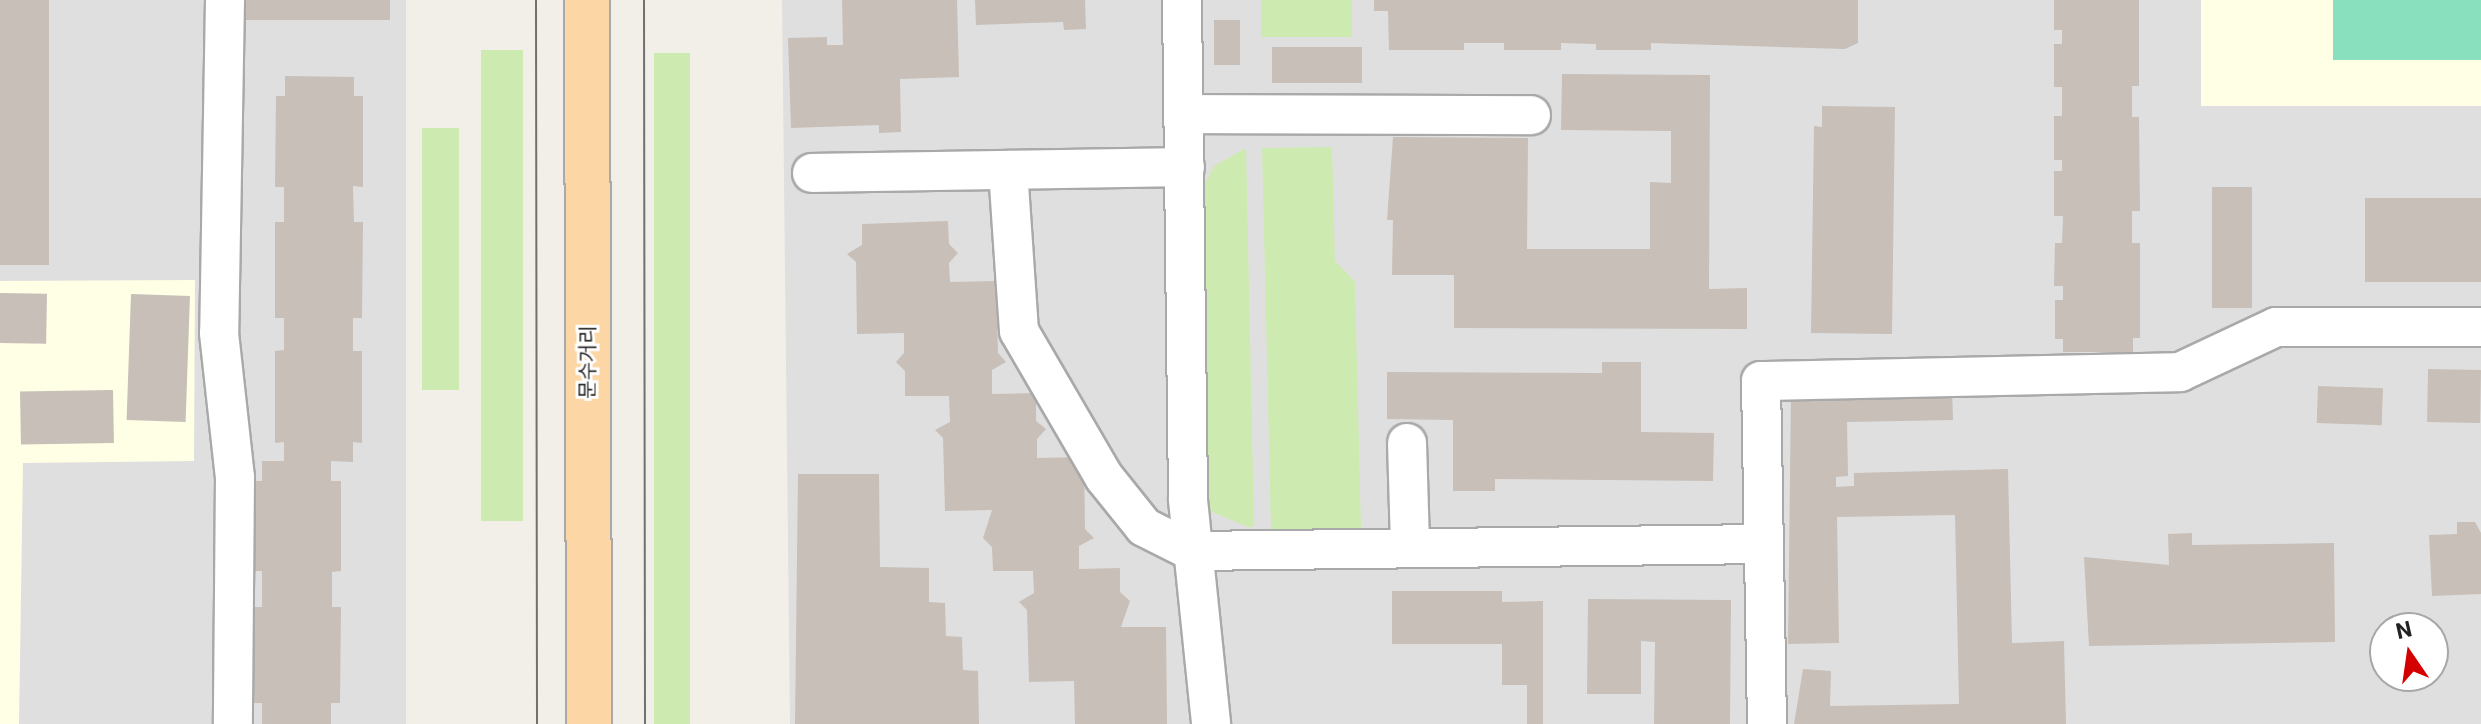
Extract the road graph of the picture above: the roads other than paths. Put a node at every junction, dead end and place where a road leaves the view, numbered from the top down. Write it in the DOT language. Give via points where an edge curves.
graph roads {
  1 [pos="225,0"];
  2 [pos="587,0"];
  3 [pos="1182,0"];
  4 [pos="1185,114"];
  5 [pos="1531,115"];
  6 [pos="1185,167"];
  7 [pos="1008,170"];
  8 [pos="812,173"];
  9 [pos="2481,327"];
  10 [pos="1407,443"];
  11 [pos="1763,544"];
  12 [pos="1410,546"];
  13 [pos="1192,551"];
  14 [pos="233,724"];
  15 [pos="589,724"];
  16 [pos="1211,724"];
  17 [pos="1767,724"];
  1 -- 14 [label="street" via="219,333 235,477"];
  2 -- 15 [label="main road, 문수거리"];
  3 -- 4 [label="street"];
  4 -- 5 [label="street"];
  4 -- 6 [label="street"];
  6 -- 7 [label="street"];
  6 -- 13 [label="street"];
  7 -- 8 [label="street"];
  7 -- 13 [label="street" via="1019,331 1114,489 1144,527"];
  9 -- 11 [label="street" via="2276,327 2180,372 1761,381"];
  10 -- 12 [label="street"];
  11 -- 12 [label="street"];
  11 -- 17 [label="street"];
  12 -- 13 [label="street"];
  13 -- 16 [label="street"];
}
